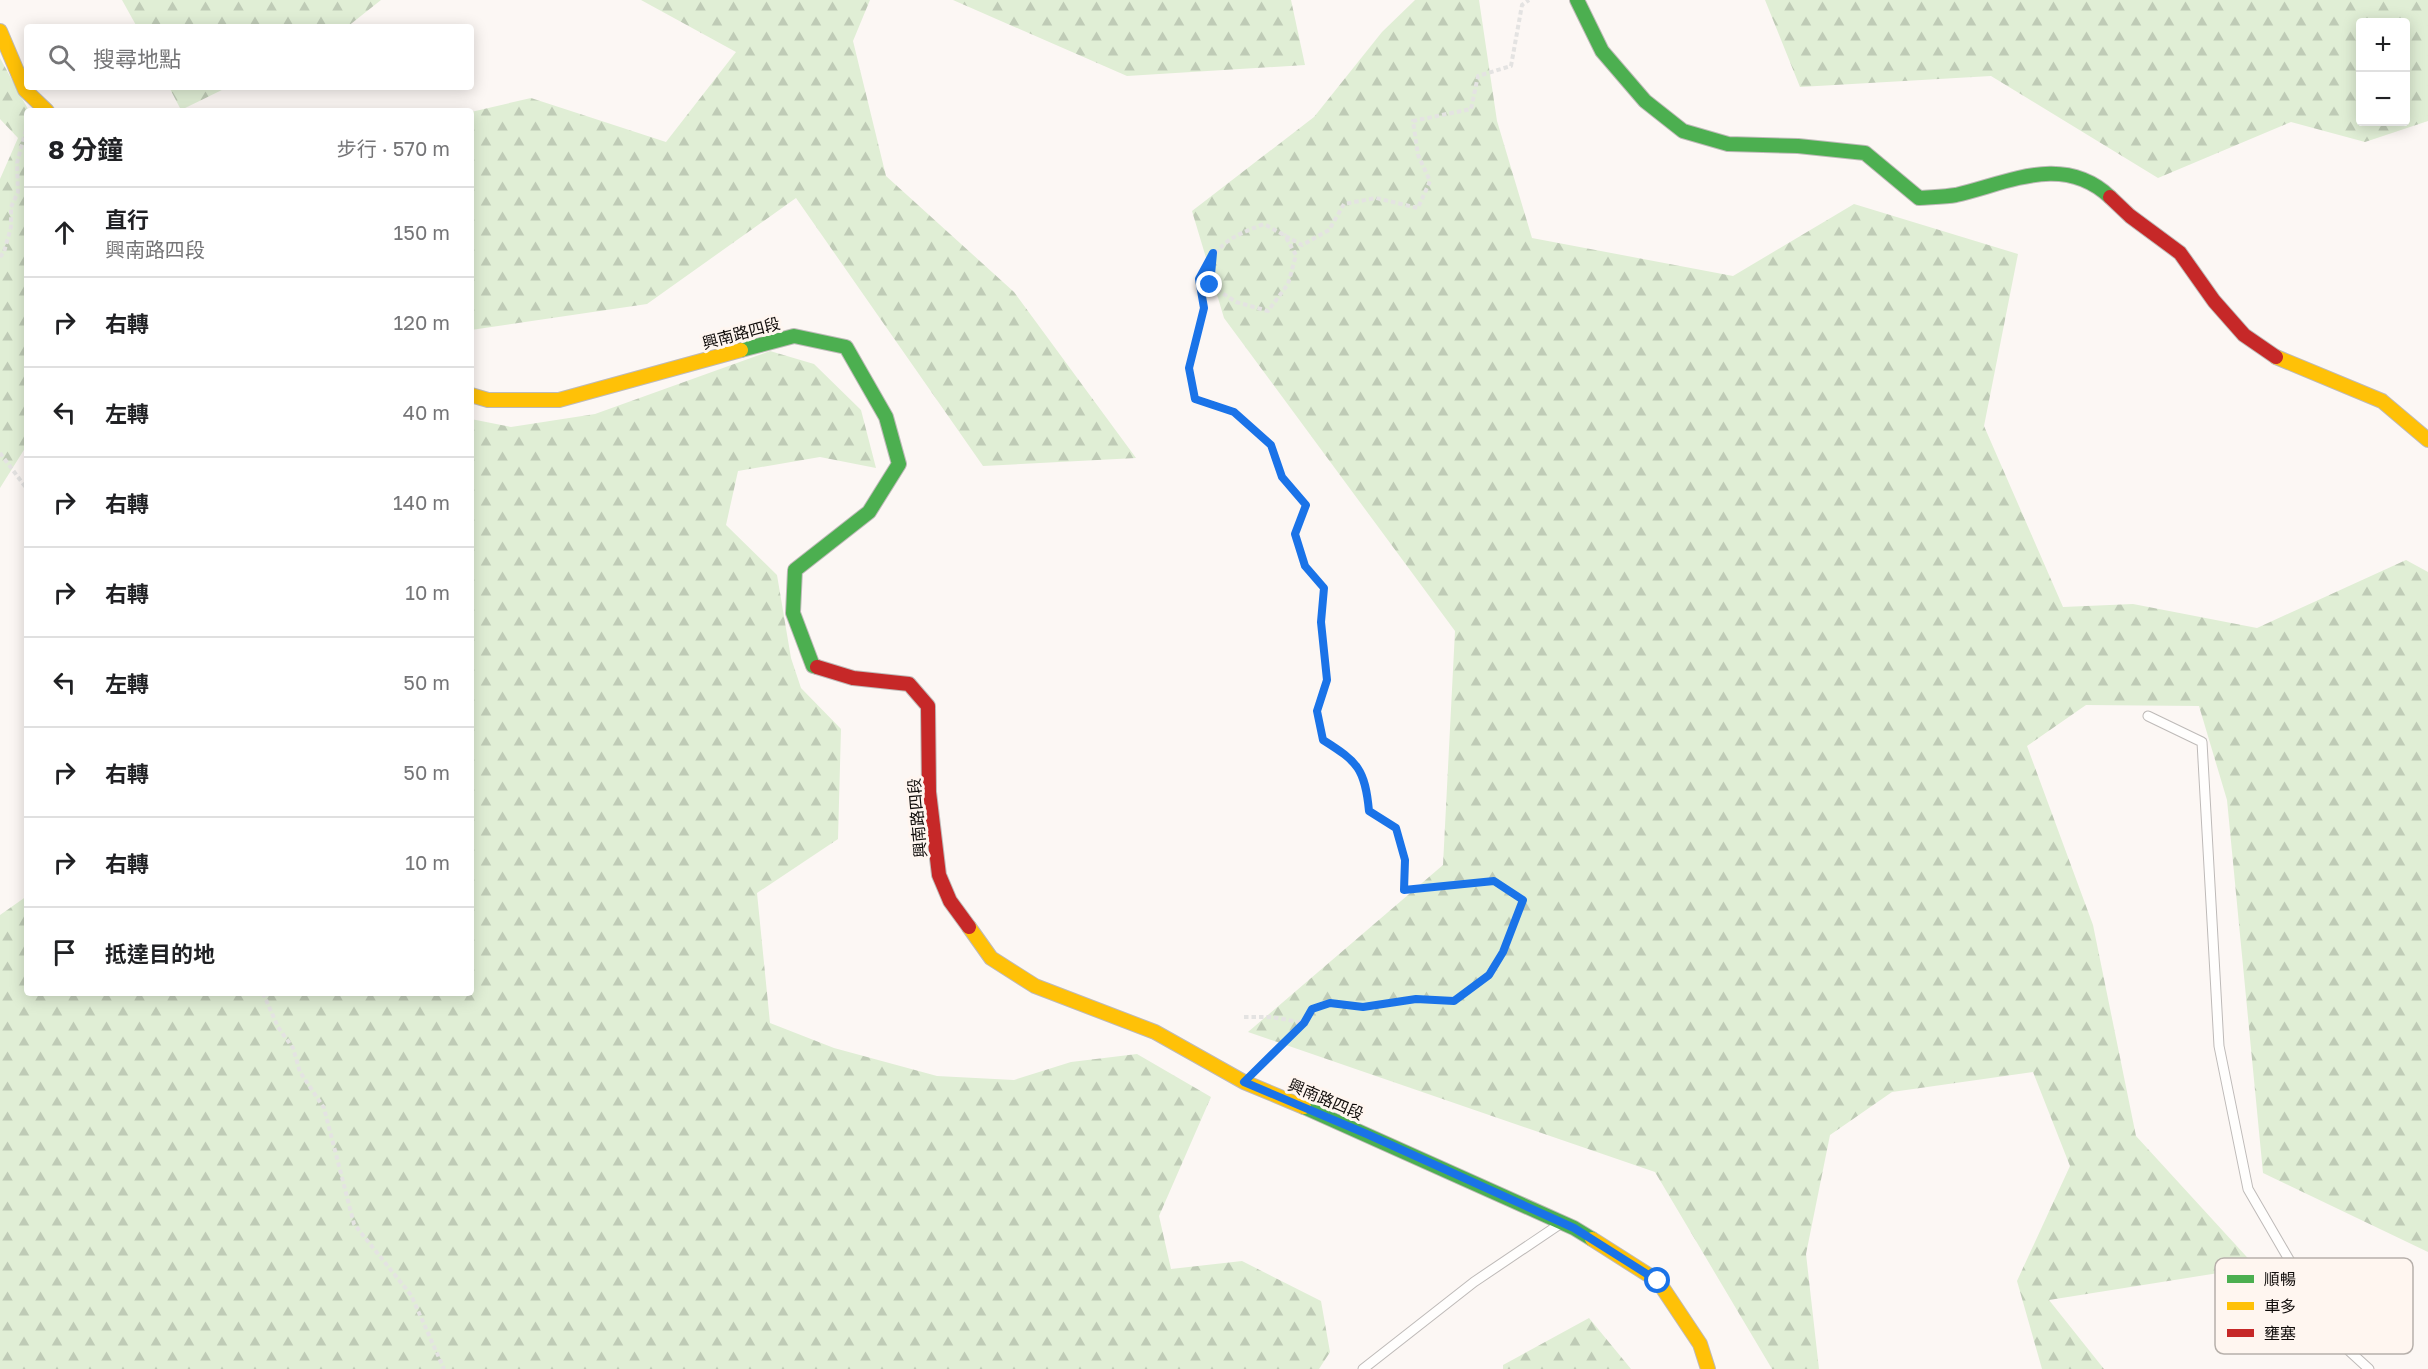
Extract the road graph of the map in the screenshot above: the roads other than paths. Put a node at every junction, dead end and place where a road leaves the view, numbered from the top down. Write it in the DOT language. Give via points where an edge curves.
graph roads {
  1 [pos="1577,0"];
  2 [pos="0,31"];
  3 [pos="24,88"];
  4 [pos="25,90"];
  5 [pos="44,108"];
  6 [pos="474,396"];
  7 [pos="2428,441"];
  8 [pos="2148,716"];
  9 [pos="1562,1223"];
  10 [pos="2288,1258"];
  11 [pos="2353,1354"];
  12 [pos="1363,1369"];
  13 [pos="1708,1369"];
  14 [pos="2369,1369"];
  1 -- 7 [label="street" via="1602,51 1645,101 1683,131 1728,144 1865,153 1919,198 1955,195 2008,178 2056,173 2096,184 2130,216 2180,253 2214,302 2244,335 2279,359 2382,401"];
  2 -- 3 [label="street"];
  4 -- 5 [label="street"];
  6 -- 9 [label="street, 興南路四段" via="488,400 559,400 794,336 846,347 886,417 899,464 869,512 795,570 793,613 813,666 853,678 909,684 928,706 929,792 939,875 950,901 992,958 1035,986 1155,1032 1244,1082"];
  8 -- 10 [label="lane" via="2202,742 2219,1046 2248,1189"];
  9 -- 12 [label="lane" via="1474,1282"];
  9 -- 13 [label="street, 興南路四段" via="1658,1281 1700,1344"];
  11 -- 14 [label="lane"];
}
